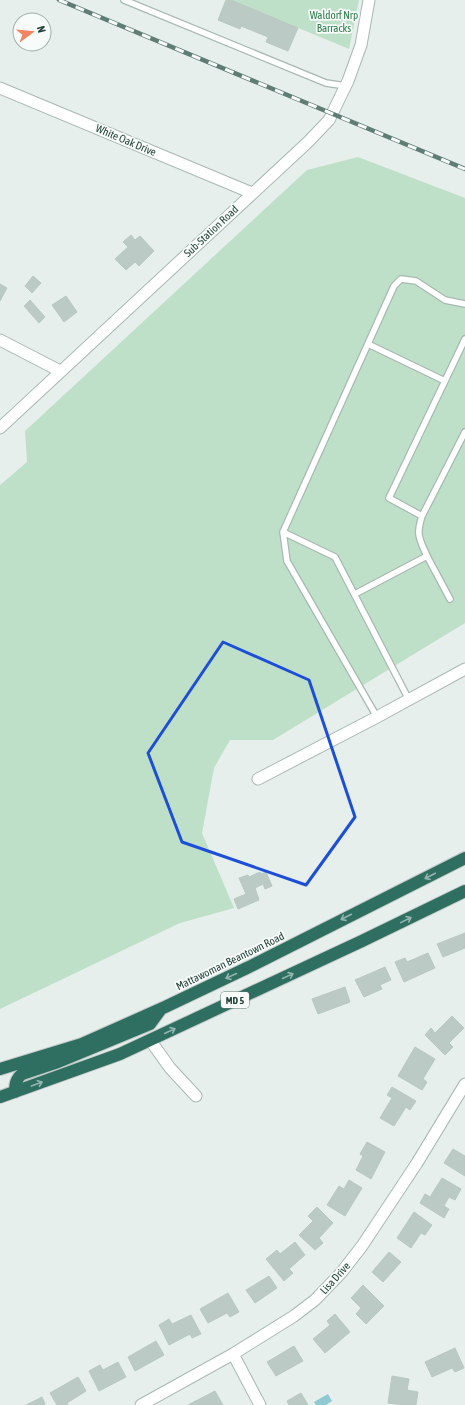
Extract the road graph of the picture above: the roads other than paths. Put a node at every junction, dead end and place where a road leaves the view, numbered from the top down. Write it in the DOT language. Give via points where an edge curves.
graph roads {
  1 [pos="124,0"];
  2 [pos="370,0"];
  3 [pos="346,86"];
  4 [pos="0,88"];
  5 [pos="252,192"];
  6 [pos="465,304"];
  7 [pos="465,339"];
  8 [pos="0,340"];
  9 [pos="368,344"];
  10 [pos="60,372"];
  11 [pos="445,381"];
  12 [pos="0,428"];
  13 [pos="465,432"];
  14 [pos="422,516"];
  15 [pos="283,532"];
  16 [pos="427,556"];
  17 [pos="355,594"];
  18 [pos="450,599"];
  19 [pos="464,671"];
  20 [pos="409,700"];
  21 [pos="377,718"];
  22 [pos="258,779"];
  23 [pos="465,858"];
  24 [pos="465,891"];
  25 [pos="162,1008"];
  26 [pos="150,1040"];
  27 [pos="0,1070"];
  28 [pos="465,1084"];
  29 [pos="15,1092"];
  30 [pos="196,1096"];
  31 [pos="0,1097"];
  32 [pos="233,1354"];
  33 [pos="141,1405"];
  34 [pos="260,1405"];
  1 -- 3 [label="lane" via="326,83"];
  2 -- 3 [label="street, Sub-Station Road" via="361,45"];
  3 -- 5 [label="street, Sub-Station Road" via="329,120"];
  4 -- 5 [label="street, White Oak Drive"];
  5 -- 10 [label="street, Sub-Station Road"];
  6 -- 9 [label="lane" via="445,300 416,281 401,279 394,286"];
  7 -- 11 [label="lane"];
  8 -- 10 [label="street"];
  9 -- 11 [label="lane"];
  9 -- 15 [label="lane"];
  10 -- 12 [label="street, Sub-Station Road"];
  11 -- 14 [label="lane" via="389,498"];
  13 -- 14 [label="lane"];
  14 -- 16 [label="lane" via="418,536"];
  15 -- 17 [label="lane" via="336,557"];
  15 -- 21 [label="lane" via="287,561"];
  16 -- 17 [label="lane"];
  16 -- 18 [label="lane"];
  17 -- 20 [label="lane"];
  19 -- 20 [label="street"];
  20 -- 21 [label="street"];
  21 -- 22 [label="street"];
  23 -- 25 [label="highway, Mattawoman Beantown Road / MD 5, one-way"];
  26 -- 24 [label="highway, MD 5, one-way"];
  25 -- 27 [label="highway, Mattawoman Beantown Road / MD 5" via="82,1044"];
  25 -- 29 [label="highway" via="150,1024 22,1074 15,1085"];
  29 -- 26 [label="highway, MD 5, one-way" via="120,1054"];
  26 -- 30 [label="street" via="170,1068"];
  28 -- 32 [label="street, Lisa Drive" via="417,1163 341,1273 315,1300 294,1316"];
  29 -- 31 [label="highway, MD 5"];
  32 -- 33 [label="street, Lisa Drive"];
  32 -- 34 [label="street"];
}
